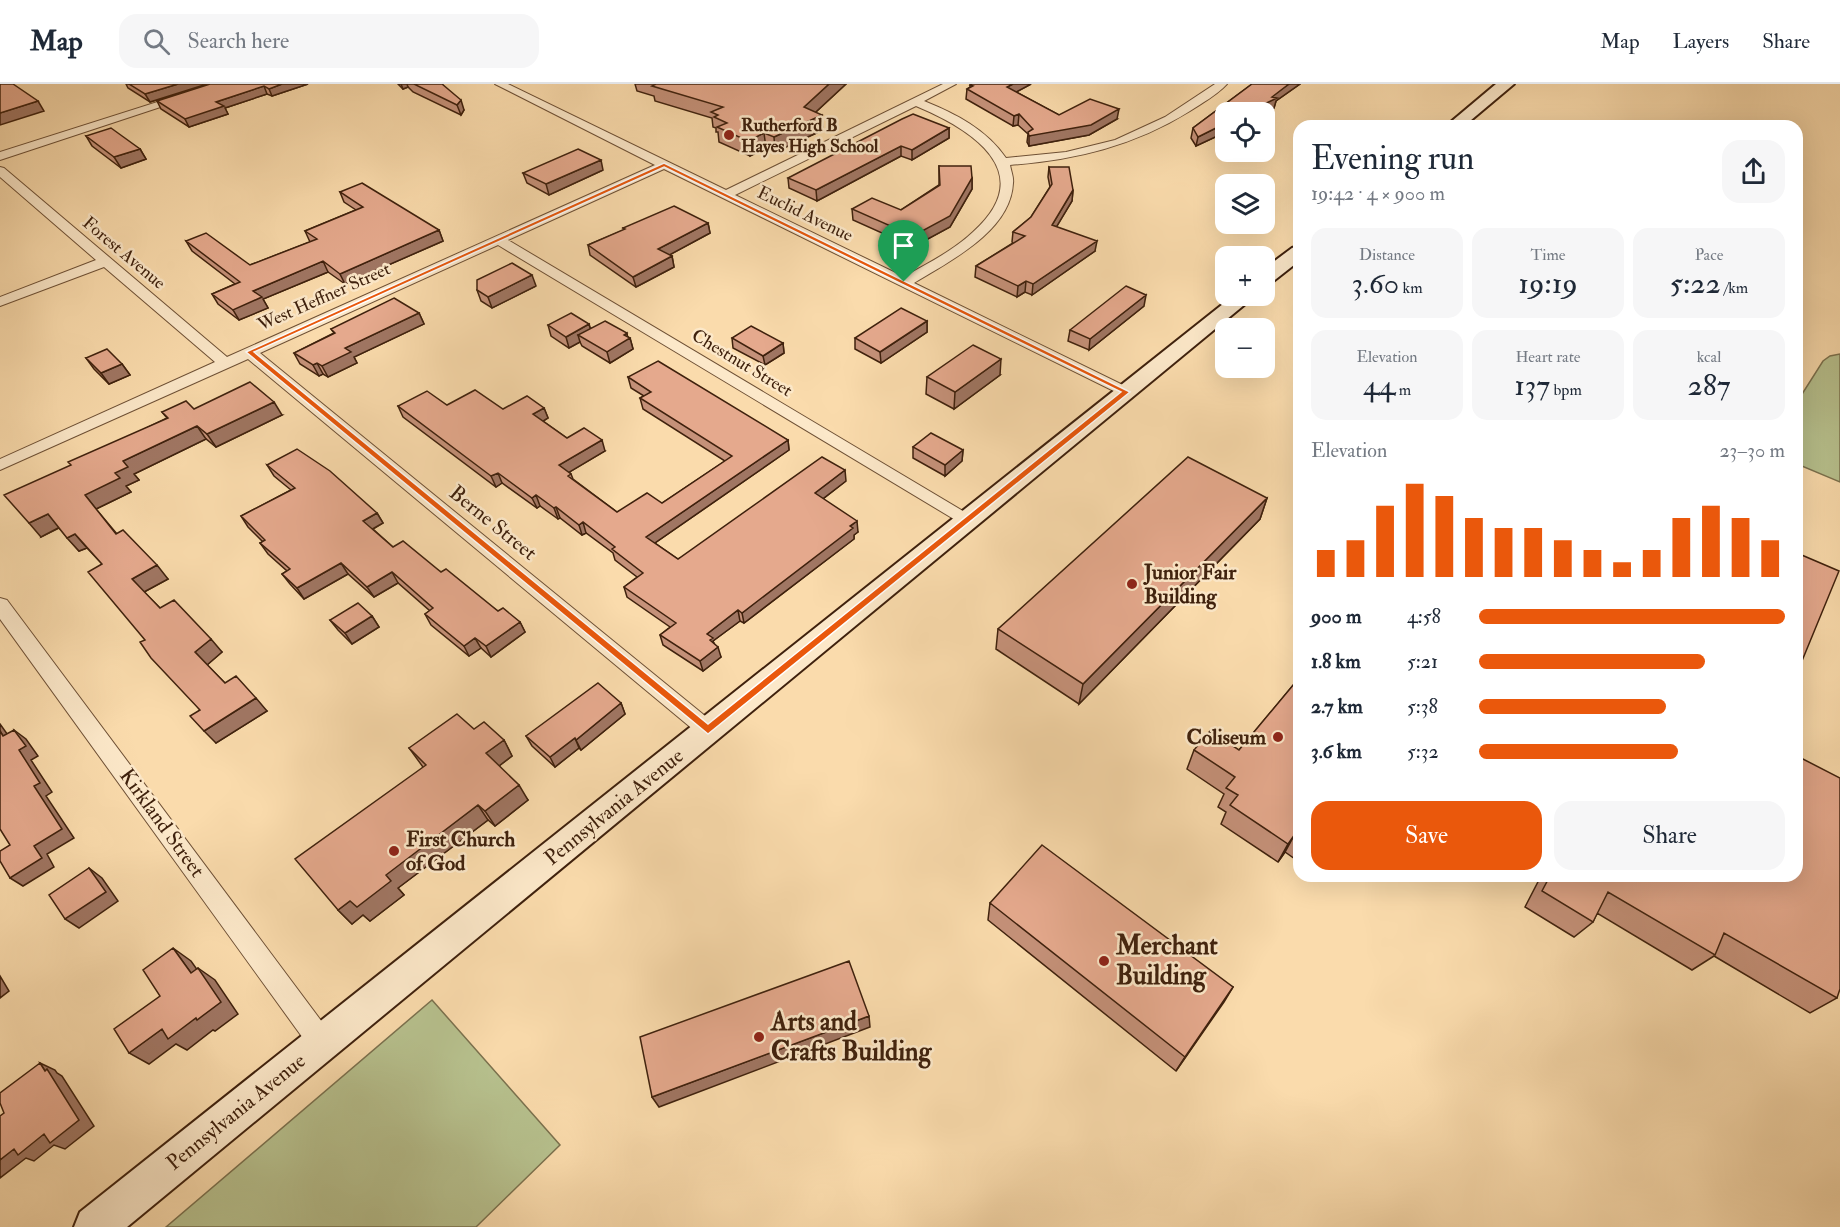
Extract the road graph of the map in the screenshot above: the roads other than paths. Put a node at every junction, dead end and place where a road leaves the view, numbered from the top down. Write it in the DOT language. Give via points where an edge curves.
graph roads {
  1 [pos="225,84"];
  2 [pos="500,84"];
  3 [pos="951,84"];
  4 [pos="1222,84"];
  5 [pos="1506,84"];
  6 [pos="916,102"];
  7 [pos="1461,120"];
  8 [pos="0,156"];
  9 [pos="1003,162"];
  10 [pos="664,165"];
  11 [pos="0,171"];
  12 [pos="726,195"];
  13 [pos="497,239"];
  14 [pos="1293,257"];
  15 [pos="106,261"];
  16 [pos="1275,271"];
  17 [pos="904,282"];
  18 [pos="0,302"];
  19 [pos="1233,306"];
  20 [pos="249,352"];
  21 [pos="225,363"];
  22 [pos="1126,392"];
  23 [pos="0,465"];
  24 [pos="967,521"];
  25 [pos="0,605"];
  26 [pos="708,730"];
  27 [pos="322,1043"];
  28 [pos="95,1227"];
  1 -- 8 [label="street"];
  2 -- 10 [label="street, Euclid Avenue"];
  3 -- 6 [label="street"];
  4 -- 9 [label="street" via="1126,142 1060,158"];
  5 -- 7 [label="street"];
  6 -- 9 [label="street" via="965,123 990,143"];
  6 -- 12 [label="street"];
  9 -- 17 [label="street" via="1006,192 988,225 968,243"];
  10 -- 12 [label="street, Euclid Avenue"];
  10 -- 13 [label="street, West Heffner Street"];
  11 -- 15 [label="street, Forest Avenue"];
  12 -- 17 [label="street, Euclid Avenue"];
  13 -- 20 [label="street, West Heffner Street"];
  13 -- 24 [label="street, Chestnut Street"];
  14 -- 16 [label="street"];
  15 -- 18 [label="street"];
  15 -- 21 [label="street, Forest Avenue"];
  17 -- 22 [label="street, Euclid Avenue"];
  19 -- 22 [label="street, Pennsylvania Avenue"];
  20 -- 21 [label="street, West Heffner Street"];
  20 -- 26 [label="street, Berne Street"];
  21 -- 23 [label="street, West Heffner Street"];
  22 -- 24 [label="street, Pennsylvania Avenue"];
  24 -- 26 [label="street, Pennsylvania Avenue"];
  25 -- 27 [label="street, Kirkland Street"];
  26 -- 27 [label="street, Pennsylvania Avenue"];
  27 -- 28 [label="street, Pennsylvania Avenue"];
}
